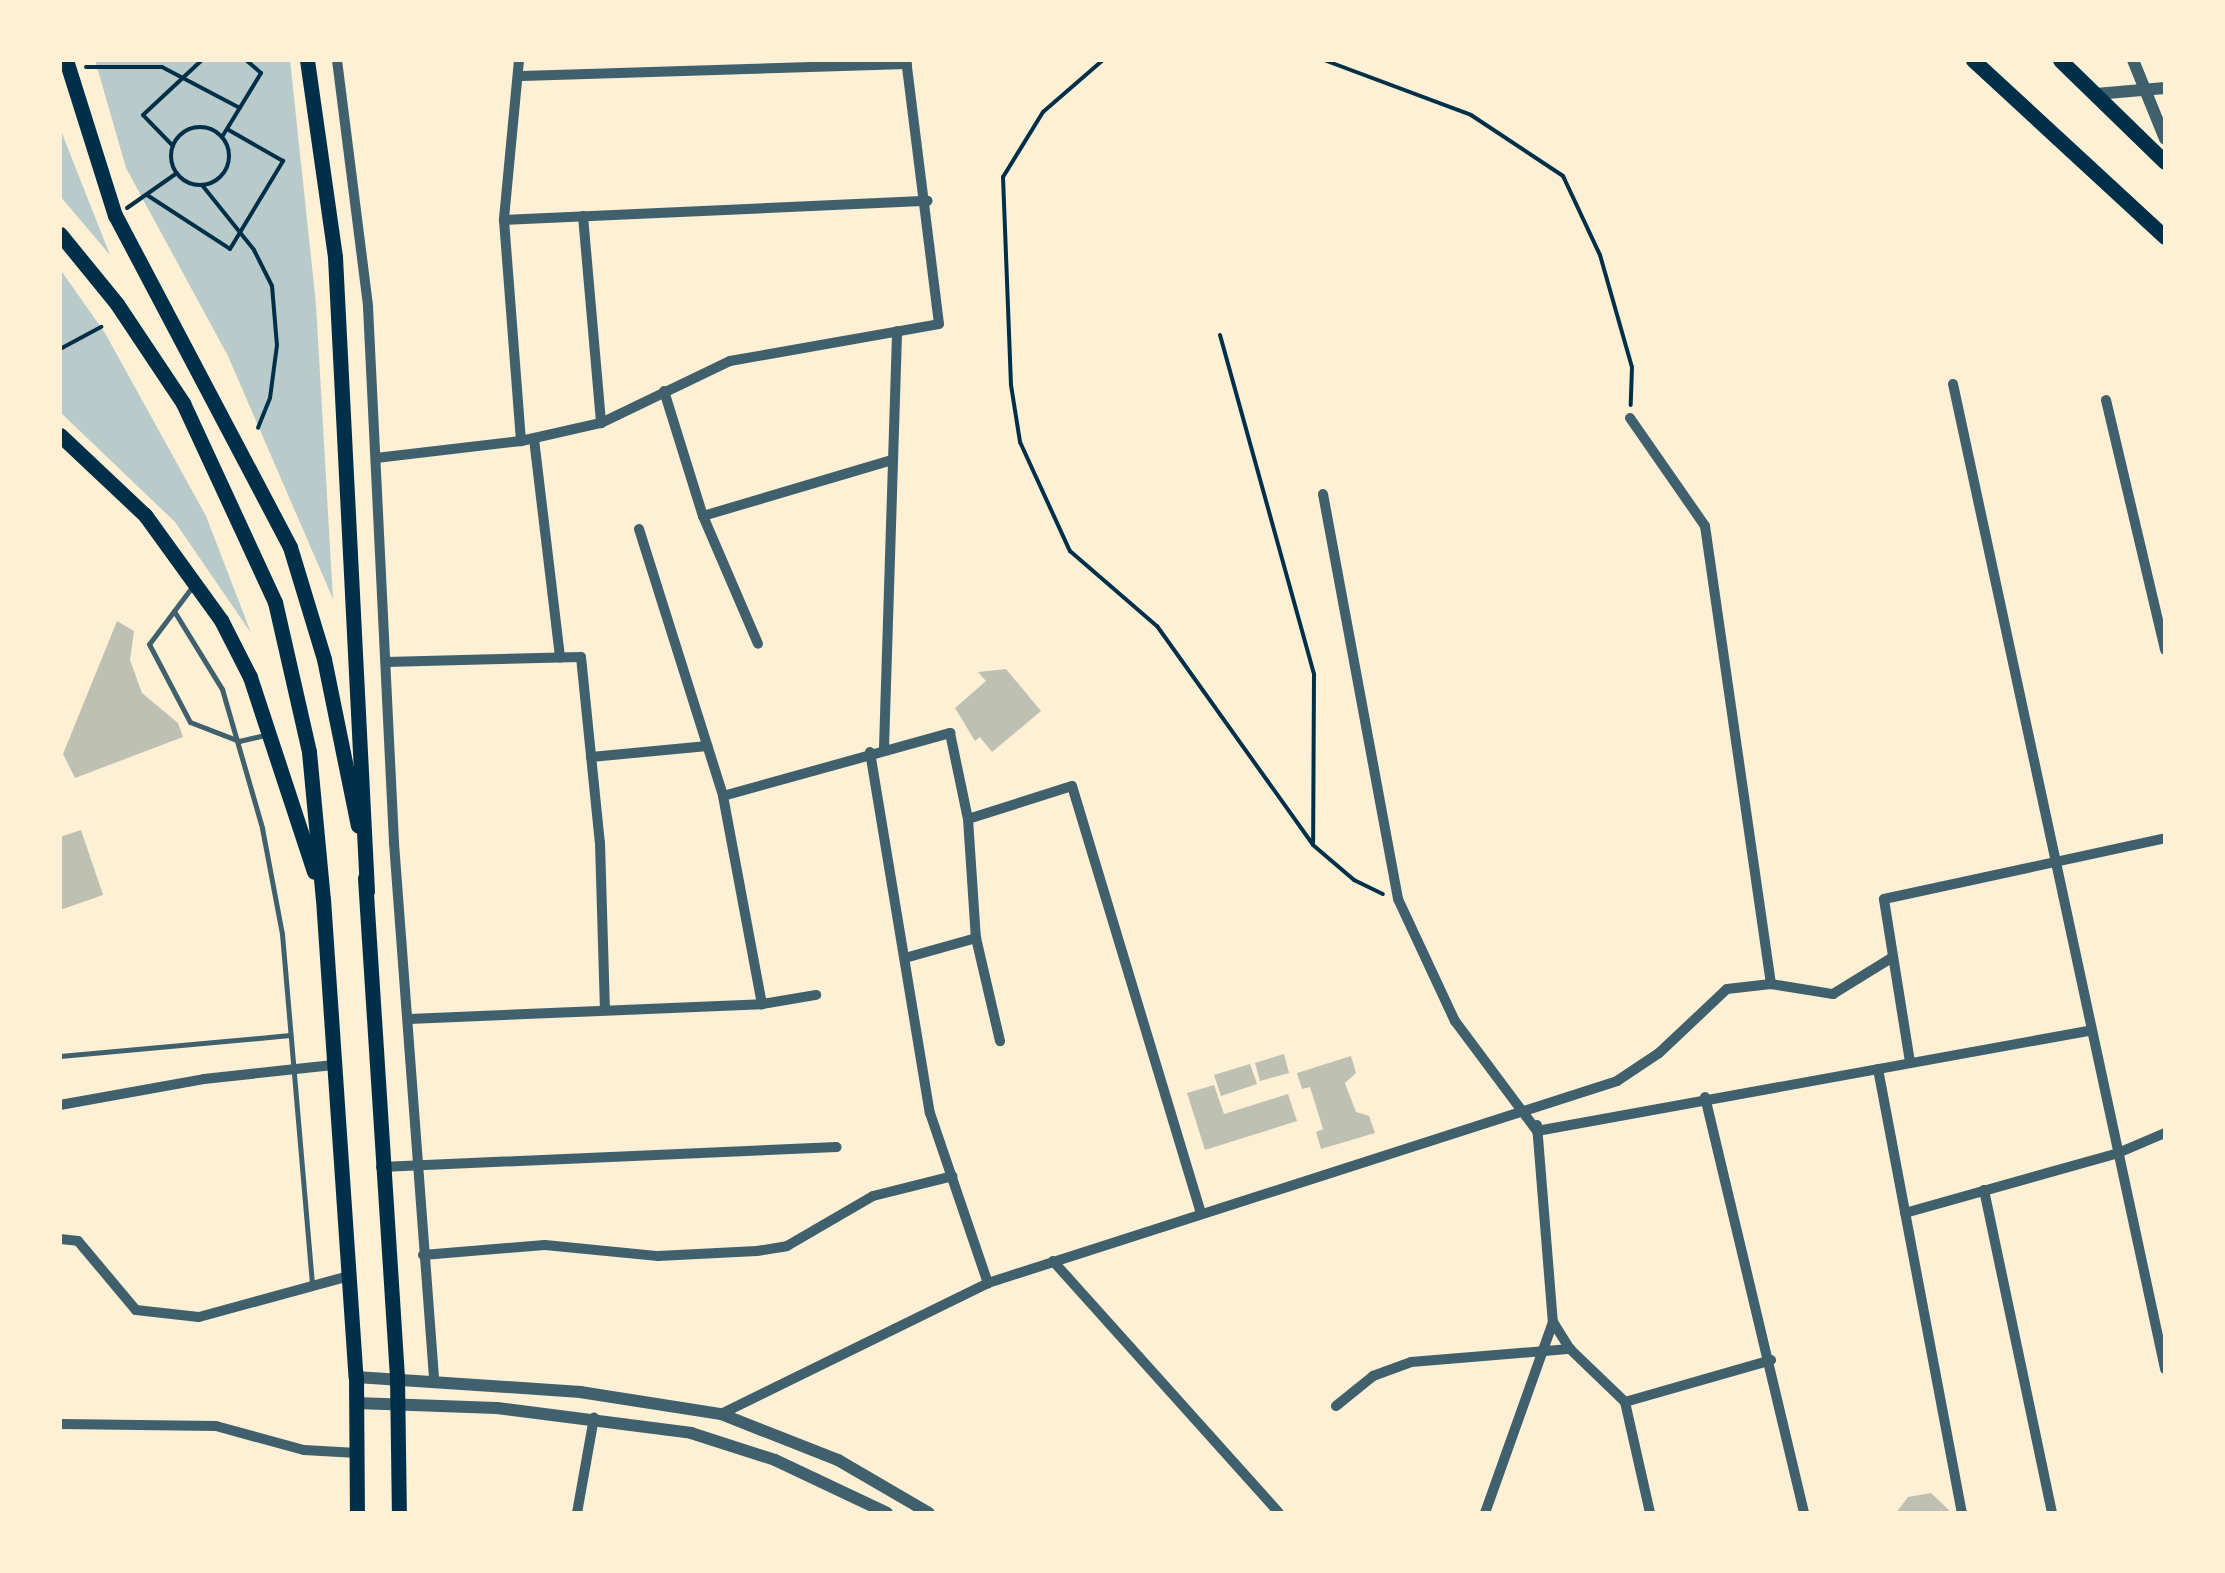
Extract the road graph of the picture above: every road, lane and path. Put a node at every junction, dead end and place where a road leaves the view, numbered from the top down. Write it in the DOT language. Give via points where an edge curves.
graph roads {
  1 [pos="202,60"];
  2 [pos="246,60"];
  3 [pos="307,60"];
  4 [pos="336,60"];
  5 [pos="520,60"];
  6 [pos="644,60"];
  7 [pos="1103,60"];
  8 [pos="1324,60"];
  9 [pos="1973,60"];
  10 [pos="2060,60"];
  11 [pos="2133,60"];
  12 [pos="906,62"];
  13 [pos="66,66"];
  14 [pos="186,75"];
  15 [pos="649,75"];
  16 [pos="522,76"];
  17 [pos="2165,88"];
  18 [pos="2144,92"];
  19 [pos="2096,94"];
  20 [pos="240,108"];
  21 [pos="227,128"];
  22 [pos="222,137"];
  23 [pos="2165,139"];
  24 [pos="173,146"];
  25 [pos="2165,162"];
  26 [pos="177,174"];
  27 [pos="202,185"];
  28 [pos="147,195"];
  29 [pos="928,201"];
  30 [pos="115,216"];
  31 [pos="583,216"];
  32 [pos="504,220"];
  33 [pos="241,232"];
  34 [pos="60,234"];
  35 [pos="2165,238"];
  36 [pos="101,327"];
  37 [pos="897,331"];
  38 [pos="1220,335"];
  39 [pos="60,350"];
  40 [pos="1953,384"];
  41 [pos="664,392"];
  42 [pos="2106,400"];
  43 [pos="1630,418"];
  44 [pos="602,423"];
  45 [pos="258,428"];
  46 [pos="60,436"];
  47 [pos="527,440"];
  48 [pos="376,458"];
  49 [pos="889,461"];
  50 [pos="1323,494"];
  51 [pos="703,516"];
  52 [pos="640,529"];
  53 [pos="196,582"];
  54 [pos="174,611"];
  55 [pos="758,644"];
  56 [pos="2165,650"];
  57 [pos="560,657"];
  58 [pos="386,662"];
  59 [pos="268,734"];
  60 [pos="239,741"];
  61 [pos="707,746"];
  62 [pos="884,748"];
  63 [pos="870,752"];
  64 [pos="590,758"];
  65 [pos="723,796"];
  66 [pos="968,819"];
  67 [pos="2165,838"];
  68 [pos="1314,844"];
  69 [pos="2053,862"];
  70 [pos="367,892"];
  71 [pos="1398,898"];
  72 [pos="323,899"];
  73 [pos="976,938"];
  74 [pos="1892,957"];
  75 [pos="905,958"];
  76 [pos="1771,984"];
  77 [pos="816,995"];
  78 [pos="762,1004"];
  79 [pos="605,1008"];
  80 [pos="409,1019"];
  81 [pos="2088,1031"];
  82 [pos="290,1035"];
  83 [pos="1000,1042"];
  84 [pos="60,1056"];
  85 [pos="1910,1062"];
  86 [pos="334,1066"];
  87 [pos="292,1069"];
  88 [pos="1878,1069"];
  89 [pos="1706,1096"];
  90 [pos="60,1104"];
  91 [pos="1530,1111"];
  92 [pos="1537,1131"];
  93 [pos="2165,1132"];
  94 [pos="837,1146"];
  95 [pos="2118,1152"];
  96 [pos="420,1165"];
  97 [pos="380,1167"];
  98 [pos="953,1176"];
  99 [pos="1984,1190"];
  100 [pos="1200,1212"];
  101 [pos="1905,1213"];
  102 [pos="60,1239"];
  103 [pos="423,1254"];
  104 [pos="1053,1260"];
  105 [pos="350,1276"];
  106 [pos="988,1283"];
  107 [pos="312,1285"];
  108 [pos="1553,1322"];
  109 [pos="1570,1349"];
  110 [pos="1540,1351"];
  111 [pos="1771,1360"];
  112 [pos="2165,1370"];
  113 [pos="356,1377"];
  114 [pos="397,1377"];
  115 [pos="434,1378"];
  116 [pos="397,1402"];
  117 [pos="1625,1402"];
  118 [pos="356,1403"];
  119 [pos="1336,1406"];
  120 [pos="721,1414"];
  121 [pos="594,1418"];
  122 [pos="60,1424"];
  123 [pos="357,1453"];
  124 [pos="356,1513"];
  125 [pos="398,1513"];
  126 [pos="577,1513"];
  127 [pos="887,1513"];
  128 [pos="929,1513"];
  129 [pos="1278,1513"];
  130 [pos="1486,1513"];
  131 [pos="1650,1513"];
  132 [pos="1804,1513"];
  133 [pos="1962,1513"];
  134 [pos="2052,1513"];
  1 -- 14 [label="path"];
  2 -- 20 [label="path" via="262,73"];
  3 -- 70 [label="main road" via="335,256"];
  4 -- 48 [label="street" via="368,308"];
  5 -- 16 [label="street"];
  6 -- 15 [label="street"];
  7 -- 68 [label="path" via="1042,112 1003,178 1011,385 1020,442 1070,552 1156,626"];
  8 -- 43 [label="path" via="1470,115 1563,176 1600,254 1632,367"];
  9 -- 35 [label="main road"];
  10 -- 19 [label="main road"];
  11 -- 18 [label="street"];
  12 -- 15 [label="street"];
  12 -- 29 [label="street"];
  13 -- 14 [label="path" via="131,62"];
  13 -- 30 [label="main road"];
  14 -- 20 [label="path"];
  14 -- 24 [label="path" via="143,115"];
  15 -- 16 [label="street"];
  16 -- 32 [label="street"];
  17 -- 18 [label="street"];
  18 -- 19 [label="street"];
  18 -- 23 [label="street"];
  19 -- 25 [label="main road"];
  20 -- 21 [label="path"];
  21 -- 22 [label="path"];
  21 -- 33 [label="path" via="283,161"];
  22 -- 24 [label="path" via="197,127"];
  22 -- 27 [label="path" via="228,164 218,180"];
  24 -- 26 [label="path"];
  26 -- 27 [label="path"];
  26 -- 28 [label="path"];
  27 -- 33 [label="path"];
  28 -- 30 [label="path"];
  28 -- 33 [label="path" via="230,250"];
  29 -- 31 [label="street"];
  29 -- 37 [label="street" via="939,324"];
  30 -- 70 [label="main road" via="290,547 348,760"];
  31 -- 32 [label="street"];
  31 -- 44 [label="street"];
  32 -- 47 [label="street"];
  33 -- 45 [label="path" via="268,274 277,316 272,390"];
  34 -- 72 [label="main road" via="184,403 275,602 309,752"];
  36 -- 39 [label="path"];
  37 -- 41 [label="street" via="730,361"];
  37 -- 49 [label="street"];
  38 -- 68 [label="path" via="1314,674"];
  40 -- 69 [label="street"];
  41 -- 44 [label="street"];
  41 -- 51 [label="street"];
  42 -- 56 [label="street"];
  43 -- 76 [label="street" via="1672,469 1705,526"];
  44 -- 47 [label="street"];
  46 -- 53 [label="main road" via="145,516"];
  47 -- 48 [label="street"];
  47 -- 57 [label="street"];
  48 -- 58 [label="street"];
  49 -- 51 [label="street"];
  49 -- 62 [label="street"];
  50 -- 71 [label="street"];
  51 -- 55 [label="street"];
  52 -- 61 [label="street"];
  53 -- 54 [label="lane"];
  53 -- 59 [label="main road" via="237,649"];
  54 -- 60 [label="lane" via="222,688"];
  54 -- 60 [label="lane" via="149,644 190,722"];
  57 -- 58 [label="street"];
  57 -- 64 [label="street" via="580,657"];
  58 -- 80 [label="street"];
  59 -- 60 [label="lane"];
  59 -- 72 [label="main road"];
  60 -- 82 [label="lane" via="278,911"];
  61 -- 64 [label="street"];
  61 -- 65 [label="street"];
  62 -- 63 [label="street"];
  62 -- 66 [label="street" via="950,734"];
  63 -- 65 [label="street"];
  63 -- 75 [label="street"];
  64 -- 79 [label="street"];
  65 -- 78 [label="street"];
  66 -- 73 [label="street"];
  66 -- 100 [label="street" via="1072,786"];
  67 -- 69 [label="street"];
  68 -- 71 [label="path" via="1354,880"];
  69 -- 74 [label="street" via="1884,899"];
  69 -- 81 [label="street"];
  70 -- 97 [label="main road"];
  71 -- 91 [label="street" via="1455,1021"];
  72 -- 86 [label="main road"];
  73 -- 75 [label="street"];
  73 -- 83 [label="street"];
  74 -- 76 [label="street" via="1833,994"];
  74 -- 85 [label="street"];
  75 -- 98 [label="street" via="930,1113"];
  76 -- 91 [label="street" via="1714,996 1642,1066"];
  77 -- 78 [label="street"];
  78 -- 79 [label="street"];
  79 -- 80 [label="street"];
  80 -- 96 [label="street"];
  81 -- 85 [label="street"];
  81 -- 95 [label="street"];
  82 -- 84 [label="lane"];
  82 -- 87 [label="lane"];
  85 -- 88 [label="street"];
  86 -- 87 [label="street"];
  86 -- 105 [label="main road"];
  87 -- 90 [label="street"];
  87 -- 107 [label="lane"];
  88 -- 89 [label="street"];
  88 -- 101 [label="street"];
  89 -- 92 [label="street"];
  89 -- 111 [label="street"];
  91 -- 92 [label="street"];
  91 -- 100 [label="street"];
  92 -- 108 [label="street"];
  93 -- 95 [label="street"];
  94 -- 96 [label="street"];
  95 -- 99 [label="street"];
  95 -- 112 [label="street"];
  96 -- 97 [label="street"];
  96 -- 103 [label="street"];
  97 -- 114 [label="main road"];
  98 -- 103 [label="street" via="873,1196 787,1246 757,1251 658,1256 545,1244"];
  98 -- 106 [label="street"];
  99 -- 101 [label="street"];
  99 -- 134 [label="street"];
  100 -- 104 [label="street"];
  101 -- 133 [label="street"];
  102 -- 107 [label="street" via="78,1241 136,1310 199,1317"];
  103 -- 115 [label="street"];
  104 -- 106 [label="street"];
  104 -- 129 [label="street"];
  105 -- 107 [label="street"];
  105 -- 113 [label="main road"];
  106 -- 120 [label="street"];
  108 -- 109 [label="street"];
  108 -- 110 [label="street"];
  109 -- 110 [label="street"];
  109 -- 117 [label="street"];
  110 -- 119 [label="street" via="1399,1365"];
  110 -- 130 [label="street"];
  111 -- 117 [label="street"];
  111 -- 132 [label="street"];
  113 -- 114 [label="street"];
  113 -- 118 [label="main road"];
  114 -- 115 [label="street"];
  114 -- 116 [label="main road"];
  115 -- 120 [label="street"];
  116 -- 118 [label="street"];
  116 -- 121 [label="street"];
  116 -- 125 [label="main road"];
  117 -- 131 [label="street"];
  118 -- 123 [label="main road"];
  120 -- 128 [label="street" via="838,1460"];
  121 -- 126 [label="street"];
  121 -- 127 [label="street" via="718,1440"];
  122 -- 123 [label="street" via="216,1426 304,1450"];
  123 -- 124 [label="main road"];
}
